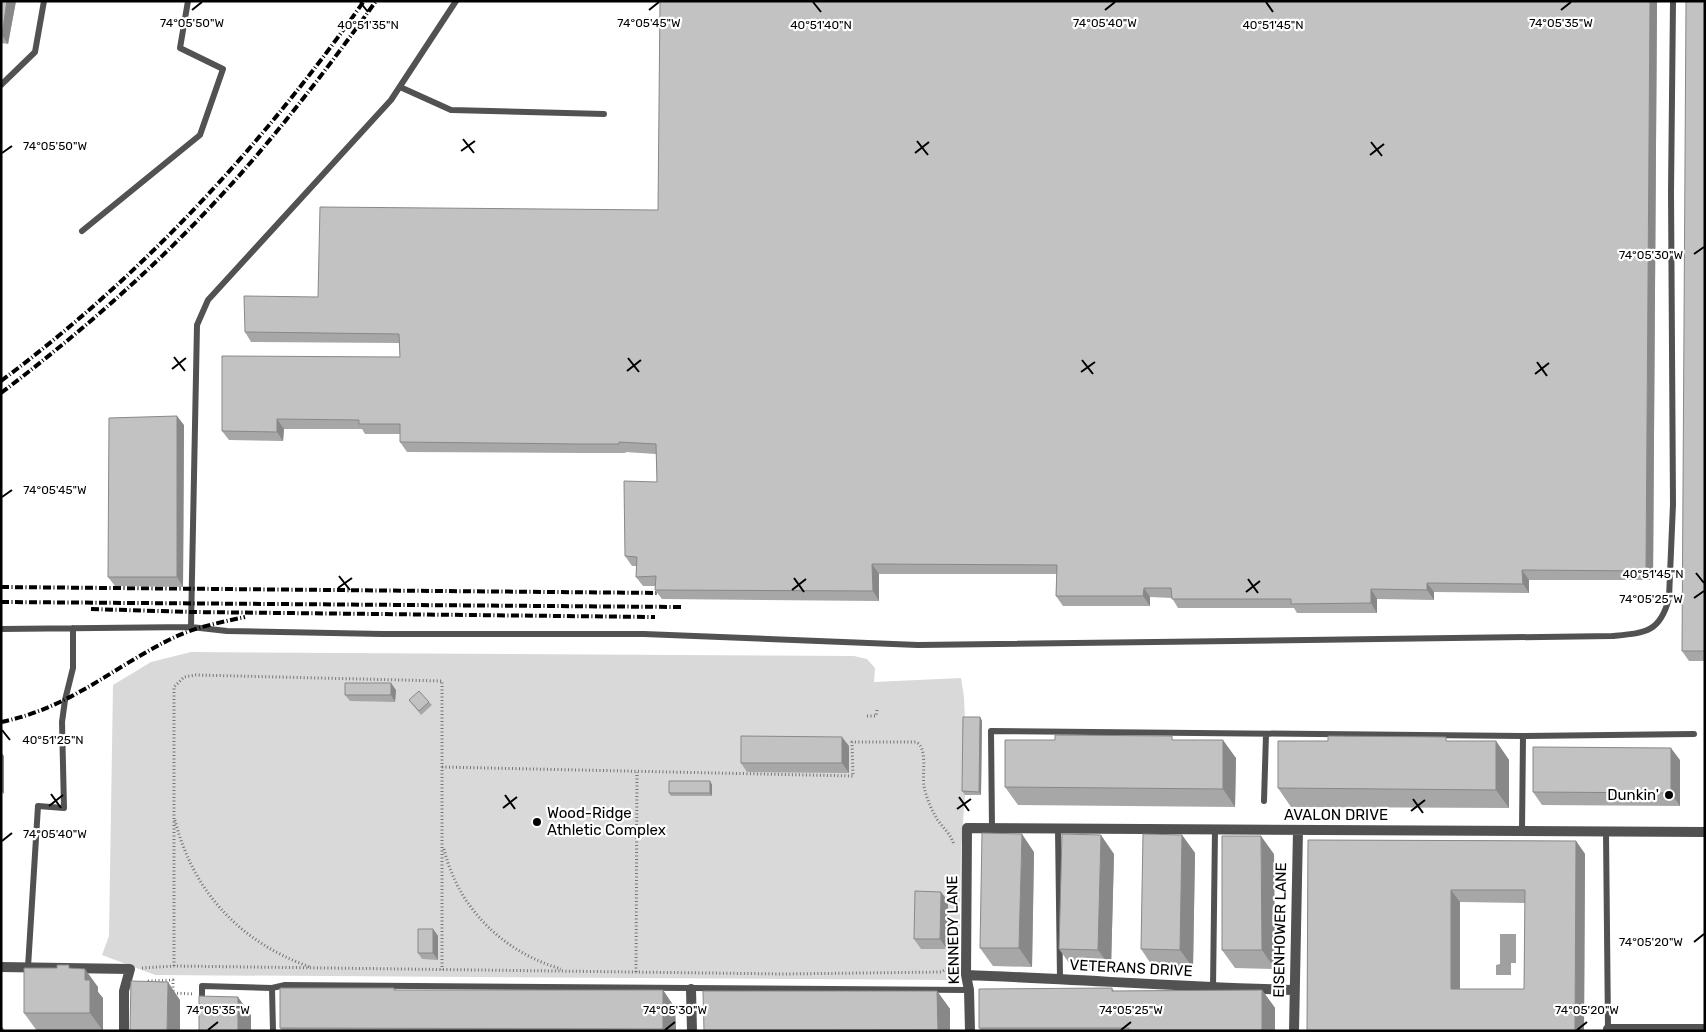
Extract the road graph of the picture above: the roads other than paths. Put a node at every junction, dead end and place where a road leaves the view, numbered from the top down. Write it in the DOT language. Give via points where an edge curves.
graph roads {
  1 [pos="44,1"];
  2 [pos="188,1"];
  3 [pos="456,1"];
  4 [pos="1673,1"];
  5 [pos="1,85"];
  6 [pos="400,86"];
  7 [pos="604,114"];
  8 [pos="82,231"];
  9 [pos="191,627"];
  10 [pos="73,628"];
  11 [pos="1,629"];
  12 [pos="1266,734"];
  13 [pos="1694,734"];
  14 [pos="1523,736"];
  15 [pos="1264,801"];
  16 [pos="967,828"];
  17 [pos="992,828"];
  18 [pos="1058,828"];
  19 [pos="1216,830"];
  20 [pos="1298,830"];
  21 [pos="1522,831"];
  22 [pos="1606,832"];
  23 [pos="1705,832"];
  24 [pos="1,967"];
  25 [pos="28,967"];
  26 [pos="966,975"];
  27 [pos="1060,978"];
  28 [pos="272,988"];
  29 [pos="1213,988"];
  30 [pos="691,989"];
  31 [pos="969,990"];
  32 [pos="1294,990"];
  33 [pos="202,1013"];
  34 [pos="1608,1030"];
  35 [pos="1705,1030"];
  36 [pos="124,1031"];
  37 [pos="273,1031"];
  38 [pos="692,1031"];
  39 [pos="970,1031"];
  40 [pos="1294,1031"];
  1 -- 5 [label="lane" via="35,52"];
  2 -- 8 [label="lane" via="180,48 223,69 200,135"];
  3 -- 6 [label="lane"];
  4 -- 9 [label="lane" via="1672,504 1669,598 1666,612 1654,627 1638,633 1612,636 918,645 644,634 383,634 227,631"];
  6 -- 7 [label="lane" via="451,110"];
  6 -- 9 [label="lane" via="391,100 208,300 197,325"];
  9 -- 10 [label="lane"];
  10 -- 11 [label="lane"];
  10 -- 25 [label="lane" via="73,668 62,722 64,808 38,806"];
  12 -- 14 [label="lane"];
  12 -- 15 [label="lane"];
  12 -- 17 [label="lane" via="990,732"];
  13 -- 14 [label="lane"];
  14 -- 21 [label="lane"];
  16 -- 17 [label="street, AVALON DRIVE"];
  16 -- 26 [label="street, KENNEDY LANE"];
  17 -- 18 [label="street, AVALON DRIVE"];
  18 -- 19 [label="street, AVALON DRIVE"];
  18 -- 27 [label="lane"];
  19 -- 20 [label="street, AVALON DRIVE"];
  19 -- 29 [label="lane"];
  20 -- 21 [label="street, AVALON DRIVE"];
  20 -- 32 [label="street, EISENHOWER LANE"];
  21 -- 22 [label="street, AVALON DRIVE"];
  22 -- 23 [label="street, AVALON DRIVE"];
  22 -- 34 [label="lane"];
  24 -- 25 [label="street"];
  25 -- 36 [label="street" via="130,969 124,990"];
  26 -- 27 [label="street, VETERANS DRIVE"];
  26 -- 31 [label="street, KENNEDY LANE"];
  27 -- 29 [label="street, VETERANS DRIVE"];
  28 -- 30 [label="lane" via="285,984"];
  28 -- 33 [label="lane" via="202,986"];
  28 -- 37 [label="lane"];
  29 -- 32 [label="street, VETERANS DRIVE"];
  30 -- 31 [label="lane"];
  30 -- 38 [label="street"];
  31 -- 39 [label="street, KENNEDY LANE"];
  32 -- 40 [label="street, EISENHOWER LANE"];
  34 -- 35 [label="street"];
}
